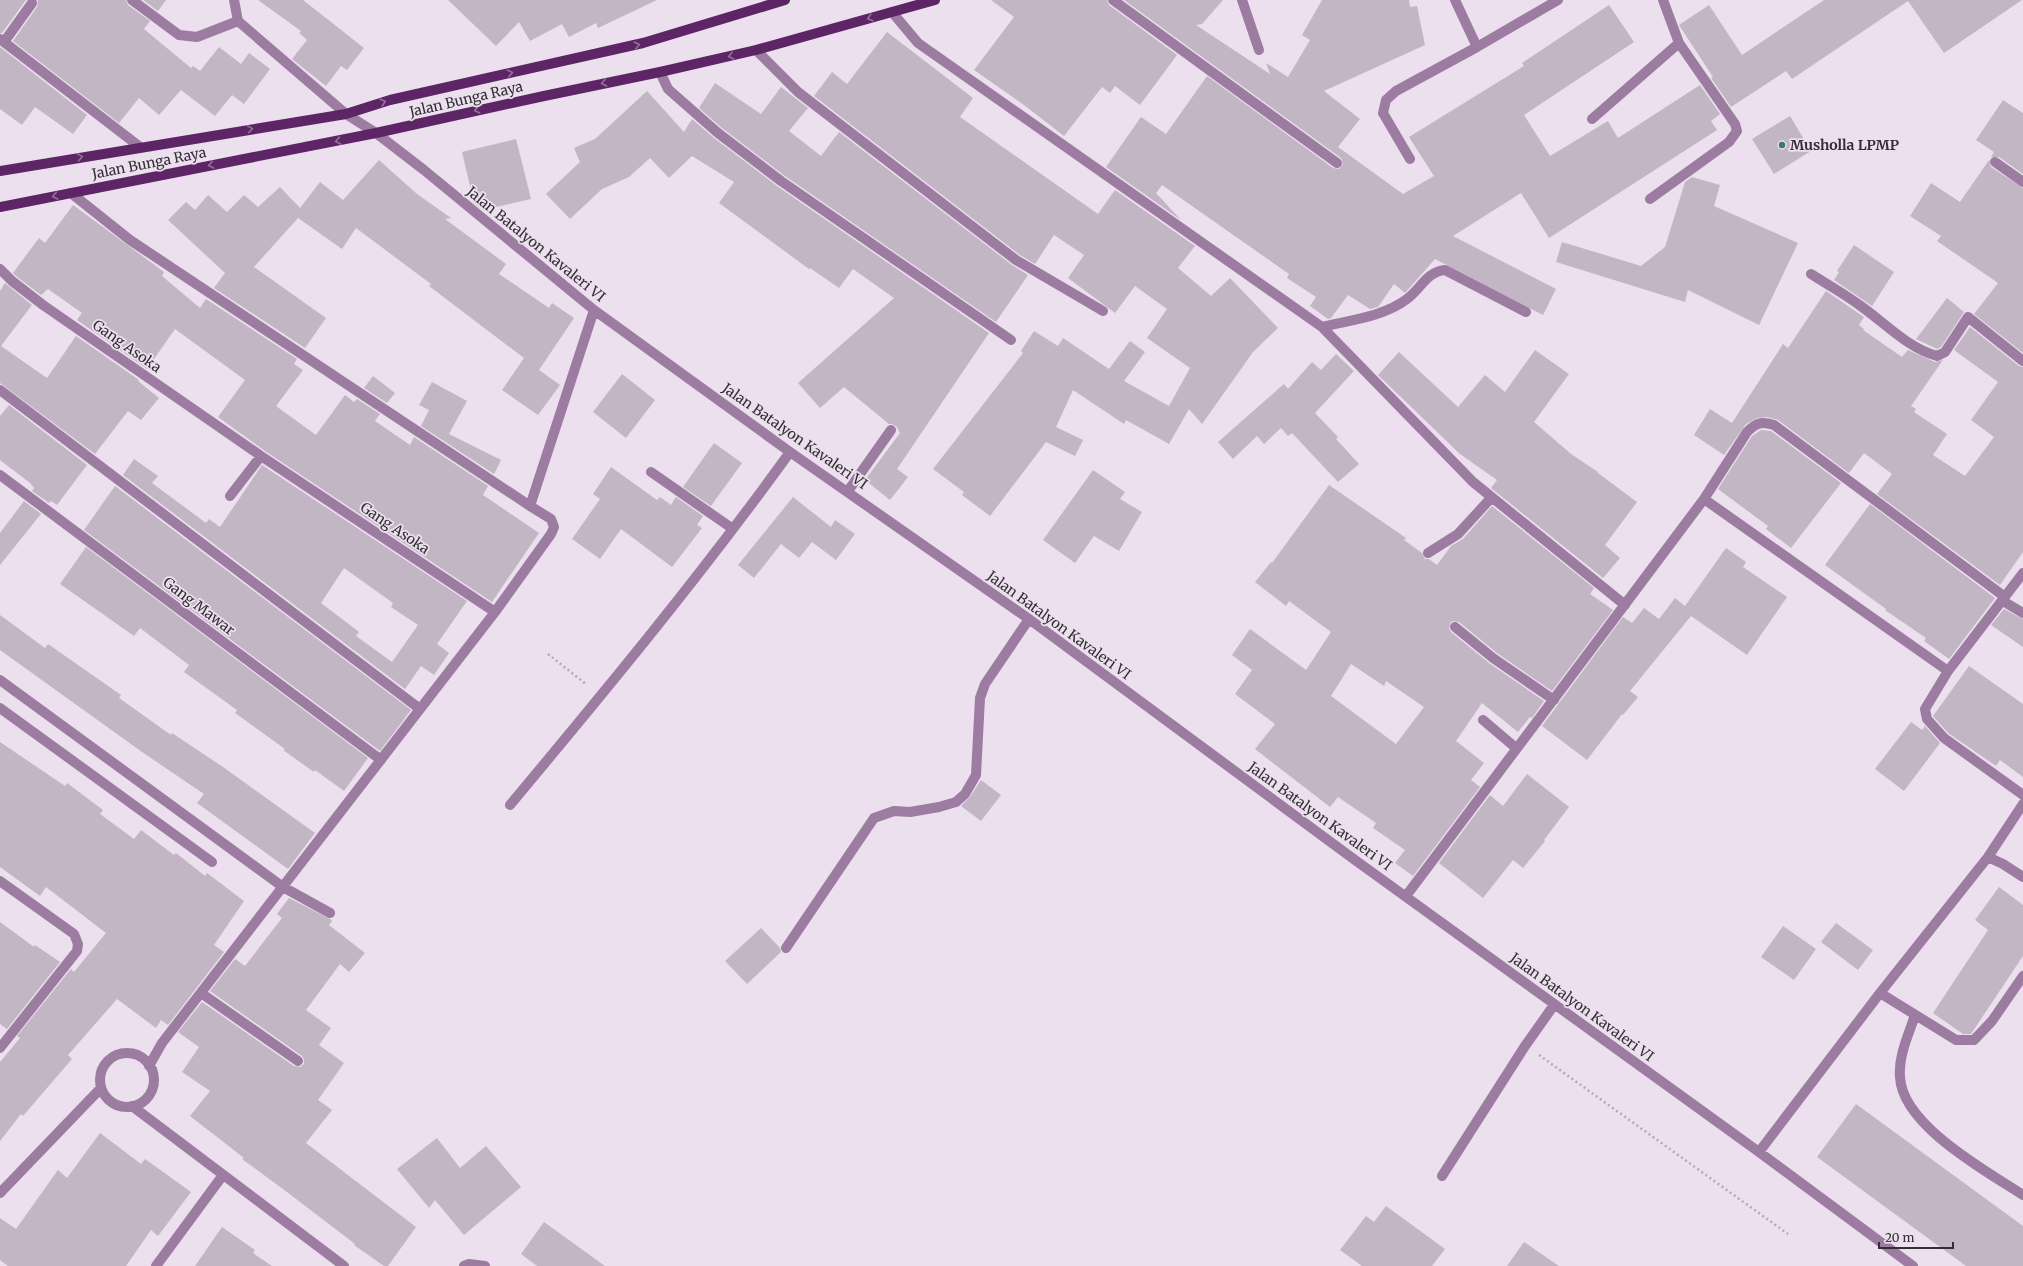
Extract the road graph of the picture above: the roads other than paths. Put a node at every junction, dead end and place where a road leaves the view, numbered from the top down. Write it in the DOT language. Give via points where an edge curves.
graph roads {
  1 [pos="132,0"];
  2 [pos="234,0"];
  3 [pos="785,0"];
  4 [pos="935,0"];
  5 [pos="1113,0"];
  6 [pos="1242,0"];
  7 [pos="1455,0"];
  8 [pos="1558,0"];
  9 [pos="1662,2"];
  10 [pos="32,3"];
  11 [pos="892,12"];
  12 [pos="238,21"];
  13 [pos="2,41"];
  14 [pos="1679,43"];
  15 [pos="1477,47"];
  16 [pos="756,50"];
  17 [pos="1259,50"];
  18 [pos="660,72"];
  19 [pos="346,114"];
  20 [pos="1592,119"];
  21 [pos="376,133"];
  22 [pos="140,147"];
  23 [pos="1410,159"];
  24 [pos="1994,162"];
  25 [pos="1337,163"];
  26 [pos="0,171"];
  27 [pos="2023,182"];
  28 [pos="71,193"];
  29 [pos="1650,199"];
  30 [pos="0,207"];
  31 [pos="0,269"];
  32 [pos="1811,274"];
  33 [pos="594,310"];
  34 [pos="1103,310"];
  35 [pos="1526,312"];
  36 [pos="1322,327"];
  37 [pos="1011,340"];
  38 [pos="2023,361"];
  39 [pos="0,390"];
  40 [pos="891,430"];
  41 [pos="790,452"];
  42 [pos="261,456"];
  43 [pos="651,472"];
  44 [pos="0,475"];
  45 [pos="848,491"];
  46 [pos="230,496"];
  47 [pos="1491,498"];
  48 [pos="1704,499"];
  49 [pos="530,506"];
  50 [pos="733,529"];
  51 [pos="1428,553"];
  52 [pos="2023,573"];
  53 [pos="2004,599"];
  54 [pos="1625,605"];
  55 [pos="495,612"];
  56 [pos="2023,613"];
  57 [pos="1029,619"];
  58 [pos="1456,627"];
  59 [pos="1948,671"];
  60 [pos="0,680"];
  61 [pos="1554,700"];
  62 [pos="0,708"];
  63 [pos="420,709"];
  64 [pos="1482,720"];
  65 [pos="1516,748"];
  66 [pos="381,760"];
  67 [pos="2023,795"];
  68 [pos="2023,804"];
  69 [pos="510,805"];
  70 [pos="1988,857"];
  71 [pos="212,862"];
  72 [pos="2023,877"];
  73 [pos="0,881"];
  74 [pos="283,887"];
  75 [pos="1406,896"];
  76 [pos="330,913"];
  77 [pos="786,948"];
  78 [pos="2023,976"];
  79 [pos="201,993"];
  80 [pos="1880,993"];
  81 [pos="1554,1005"];
  82 [pos="1915,1015"];
  83 [pos="0,1048"];
  84 [pos="298,1061"];
  85 [pos="149,1066"];
  86 [pos="101,1088"];
  87 [pos="132,1106"];
  88 [pos="1760,1152"];
  89 [pos="223,1175"];
  90 [pos="1442,1176"];
  91 [pos="0,1193"];
  92 [pos="2023,1195"];
  93 [pos="156,1266"];
  94 [pos="344,1266"];
  95 [pos="464,1266"];
  96 [pos="485,1266"];
  97 [pos="1913,1266"];
  1 -- 12 [label="street" via="179,35 197,37"];
  2 -- 12 [label="street"];
  19 -- 3 [label="main road, Jalan Bunga Raya, one-way" via="390,100 643,43"];
  4 -- 11 [label="main road, Jalan Bunga Raya"];
  5 -- 25 [label="street"];
  6 -- 17 [label="street"];
  7 -- 15 [label="street"];
  8 -- 15 [label="street"];
  9 -- 14 [label="street"];
  10 -- 13 [label="street"];
  11 -- 16 [label="main road, Jalan Bunga Raya, one-way"];
  11 -- 36 [label="street" via="918,43"];
  12 -- 19 [label="street, Jalan Batalyon Kavaleri VI"];
  13 -- 22 [label="street"];
  14 -- 20 [label="street"];
  14 -- 29 [label="street" via="1735,124 1737,131 1729,142"];
  15 -- 23 [label="street" via="1396,91 1386,100 1383,113"];
  16 -- 18 [label="main road, Jalan Bunga Raya, one-way"];
  16 -- 34 [label="street" via="798,92 1016,260"];
  18 -- 21 [label="main road, Jalan Bunga Raya, one-way"];
  18 -- 37 [label="street" via="668,90 718,133 781,181"];
  19 -- 21 [label="street, Jalan Batalyon Kavaleri VI"];
  22 -- 19 [label="main road, Jalan Bunga Raya, one-way"];
  21 -- 28 [label="main road, Jalan Bunga Raya, one-way"];
  21 -- 33 [label="street, Jalan Batalyon Kavaleri VI"];
  26 -- 22 [label="main road, Jalan Bunga Raya, one-way"];
  24 -- 27 [label="street"];
  28 -- 30 [label="main road, Jalan Bunga Raya, one-way"];
  28 -- 49 [label="street" via="130,240"];
  31 -- 42 [label="street, Gang Asoka" via="44,305"];
  32 -- 38 [label="street" via="1926,353 1937,356 1945,352 1968,316"];
  33 -- 41 [label="street, Jalan Batalyon Kavaleri VI"];
  33 -- 49 [label="street"];
  35 -- 36 [label="street" via="1445,270 1437,270 1407,299 1377,314"];
  36 -- 47 [label="street"];
  39 -- 63 [label="street"];
  40 -- 45 [label="street"];
  41 -- 45 [label="street, Jalan Batalyon Kavaleri VI"];
  41 -- 50 [label="street"];
  42 -- 46 [label="street"];
  42 -- 55 [label="street, Gang Asoka"];
  43 -- 50 [label="street"];
  44 -- 66 [label="street, Gang Mawar"];
  45 -- 57 [label="street, Jalan Batalyon Kavaleri VI"];
  47 -- 51 [label="street" via="1458,534"];
  47 -- 54 [label="street"];
  48 -- 53 [label="street" via="1747,432 1763,422 1774,425"];
  48 -- 54 [label="street"];
  48 -- 59 [label="street"];
  49 -- 55 [label="street" via="551,519 554,526 551,534"];
  50 -- 69 [label="street" via="601,696"];
  52 -- 53 [label="street"];
  53 -- 56 [label="street"];
  53 -- 59 [label="street"];
  54 -- 61 [label="street"];
  55 -- 63 [label="street"];
  57 -- 75 [label="street, Jalan Batalyon Kavaleri VI"];
  57 -- 77 [label="street" via="984,684 980,698 976,775 965,794 956,802 939,808 910,812 894,811 874,818"];
  58 -- 61 [label="street" via="1493,658"];
  59 -- 67 [label="street" via="1925,709 1927,719 1944,738"];
  60 -- 74 [label="street"];
  61 -- 65 [label="street"];
  62 -- 71 [label="street"];
  63 -- 66 [label="street"];
  64 -- 65 [label="street"];
  65 -- 75 [label="street"];
  66 -- 74 [label="street"];
  68 -- 70 [label="street"];
  70 -- 72 [label="street"];
  70 -- 80 [label="street"];
  73 -- 83 [label="street" via="74,934 78,944 77,951"];
  74 -- 76 [label="street"];
  74 -- 79 [label="street"];
  75 -- 81 [label="street, Jalan Batalyon Kavaleri VI"];
  78 -- 82 [label="street" via="1992,1021 1974,1040 1956,1040"];
  79 -- 84 [label="street"];
  79 -- 85 [label="street" via="162,1043"];
  80 -- 82 [label="street"];
  80 -- 88 [label="street"];
  81 -- 88 [label="street, Jalan Batalyon Kavaleri VI"];
  81 -- 90 [label="street"];
  82 -- 92 [label="street" via="1902,1053 1900,1076 1903,1092 1914,1113 1958,1153"];
  85 -- 86 [label="street" via="134,1054 114,1056 106,1062 101,1071"];
  85 -- 87 [label="street" via="153,1079 151,1091 143,1101"];
  86 -- 87 [label="street" via="116,1105"];
  86 -- 91 [label="street"];
  87 -- 89 [label="street"];
  88 -- 97 [label="street, Jalan Batalyon Kavaleri VI"];
  89 -- 93 [label="street"];
  89 -- 94 [label="street"];
  95 -- 96 [label="street"];
}
